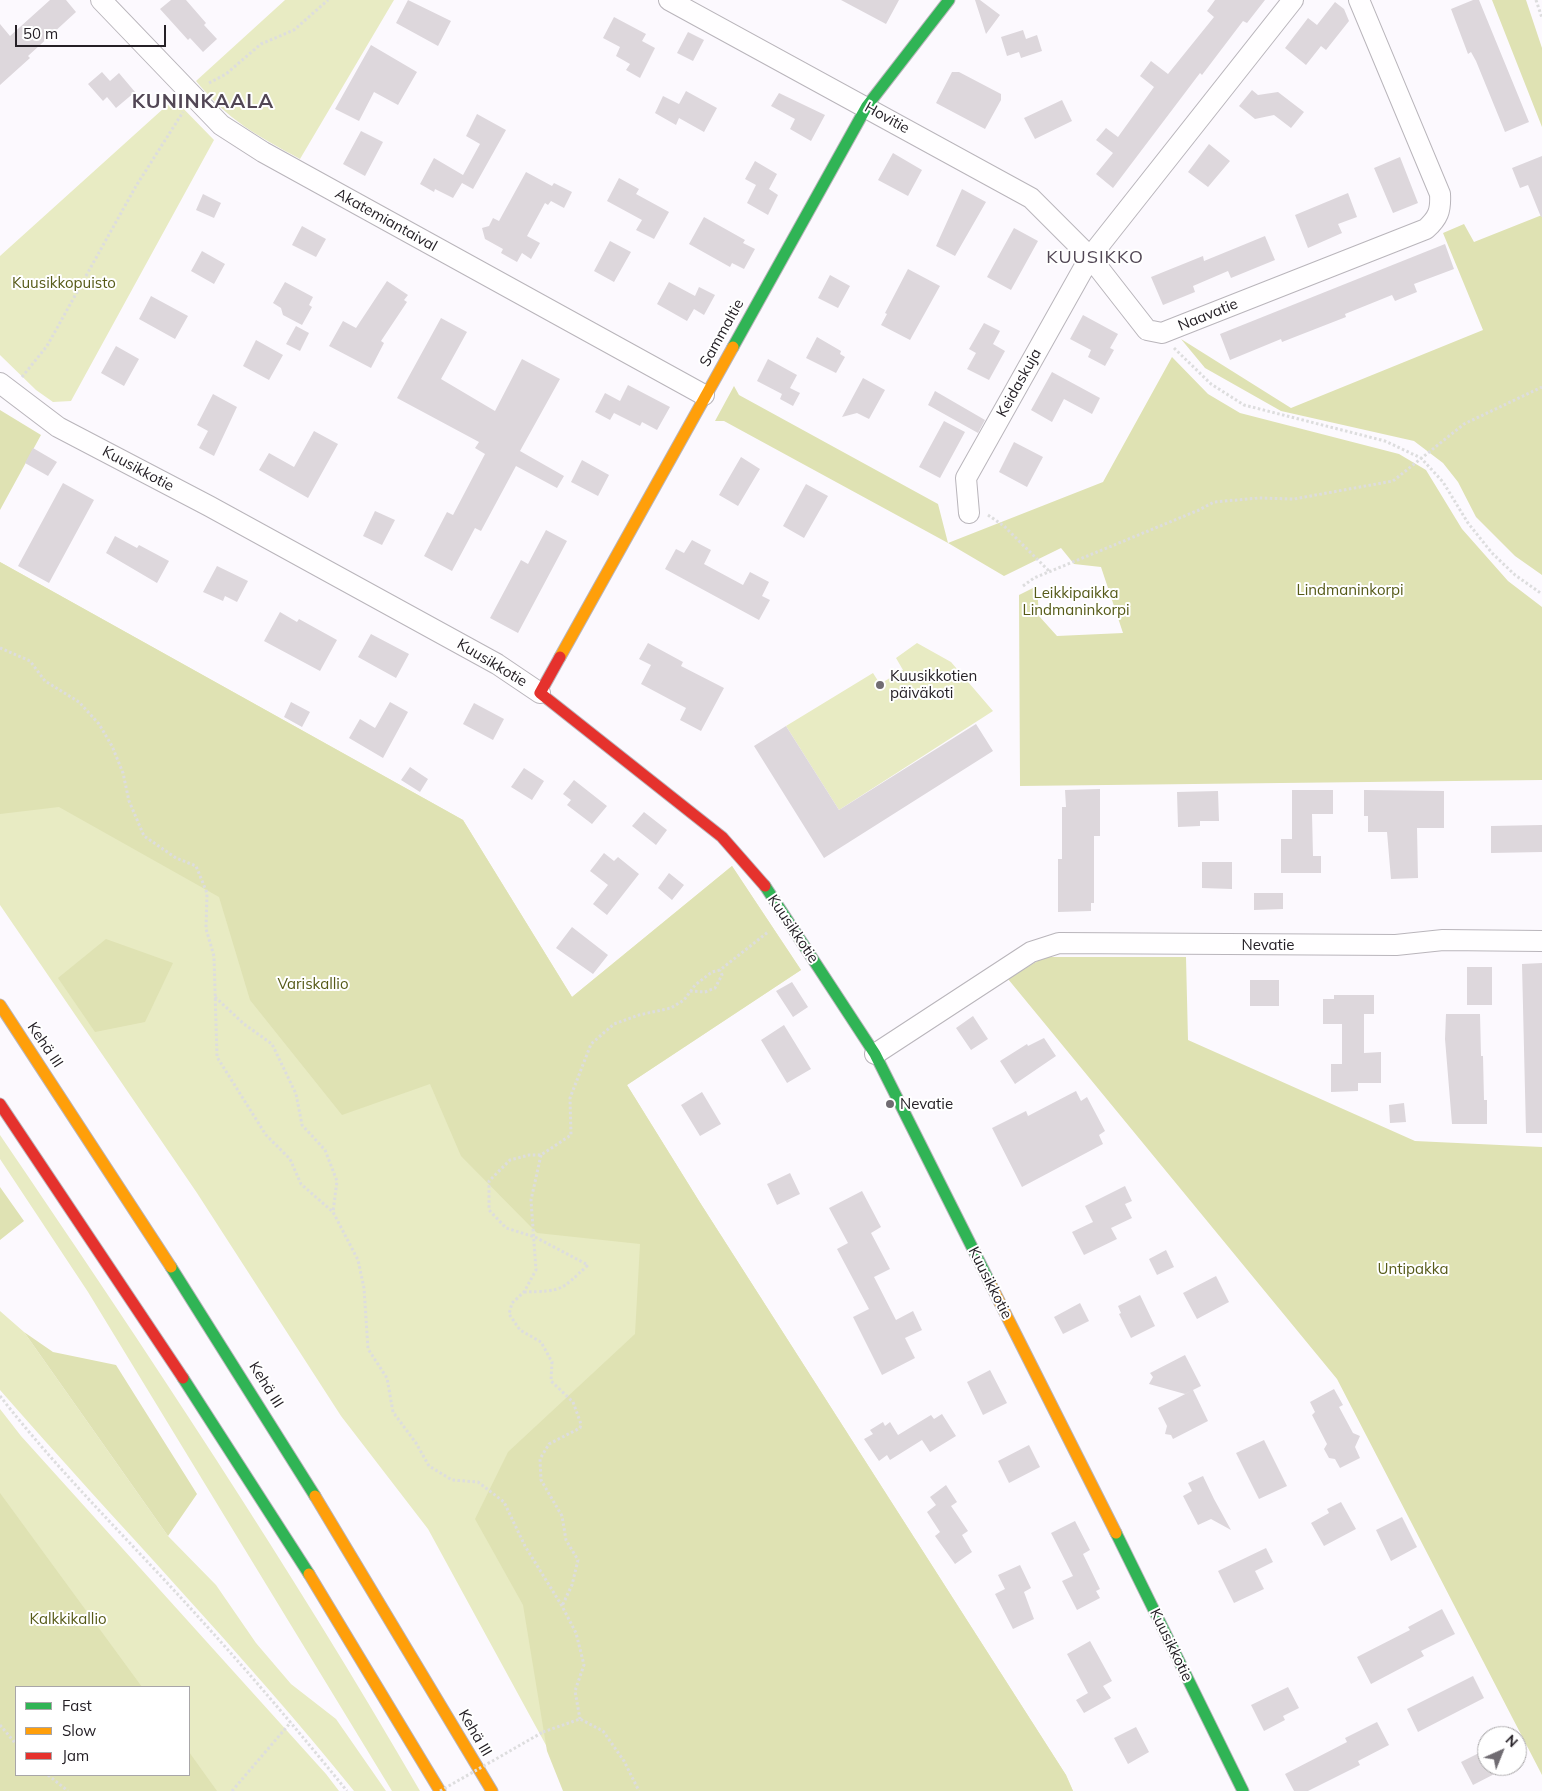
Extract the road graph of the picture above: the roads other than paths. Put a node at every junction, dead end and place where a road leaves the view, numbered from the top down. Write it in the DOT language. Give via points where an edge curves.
graph roads {
  1 [pos="101,0"];
  2 [pos="669,0"];
  3 [pos="949,0"];
  4 [pos="1292,0"];
  5 [pos="1359,0"];
  6 [pos="867,106"];
  7 [pos="1090,257"];
  8 [pos="5,387"];
  9 [pos="704,395"];
  10 [pos="968,506"];
  11 [pos="540,693"];
  12 [pos="1542,941"];
  13 [pos="0,1004"];
  14 [pos="875,1054"];
  15 [pos="0,1104"];
  16 [pos="440,1791"];
  17 [pos="492,1791"];
  18 [pos="1243,1791"];
  1 -- 9 [label="street, Akatemiantaival" via="221,125 263,152"];
  2 -- 6 [label="street, Hovitie"];
  3 -- 6 [label="main road, Sammaltie"];
  4 -- 7 [label="street"];
  5 -- 7 [label="street, Naavatie" via="1440,194 1438,218 1426,229 1162,333 1147,330"];
  6 -- 7 [label="street, Hovitie" via="1031,198"];
  6 -- 9 [label="main road, Sammaltie"];
  7 -- 10 [label="street, Keidaskuja" via="966,478"];
  8 -- 11 [label="street, Kuusikkotie" via="58,427 497,664"];
  9 -- 11 [label="main road, Sammaltie"];
  11 -- 14 [label="main road, Kuusikkotie" via="722,837 745,860 788,919"];
  12 -- 14 [label="street, Nevatie" via="1443,940 1396,945 1059,943 1031,952"];
  13 -- 17 [label="main road, Kehä III" via="115,1176 268,1417"];
  14 -- 18 [label="main road, Kuusikkotie"];
  15 -- 16 [label="main road" via="278,1525 381,1688"];
}
